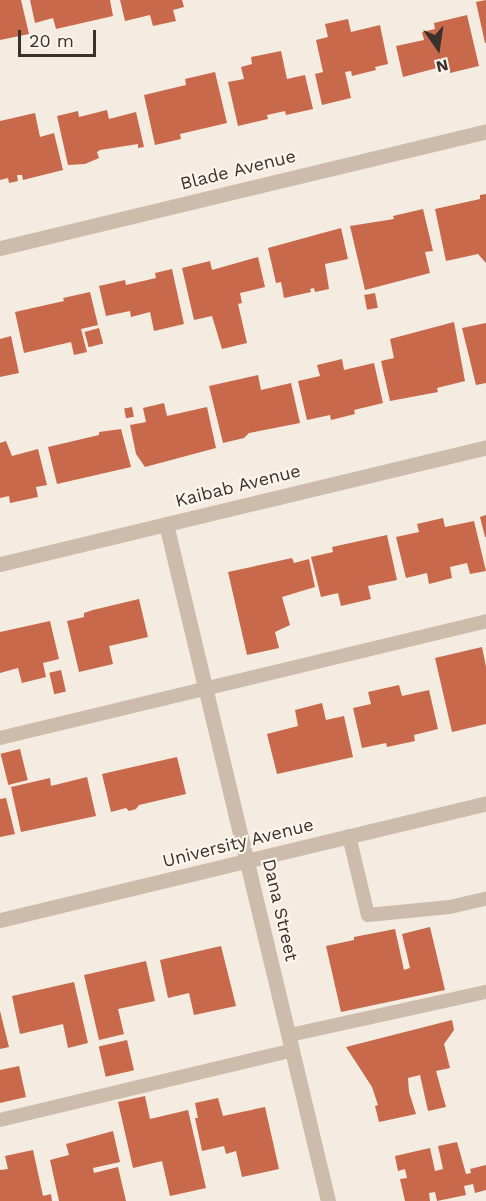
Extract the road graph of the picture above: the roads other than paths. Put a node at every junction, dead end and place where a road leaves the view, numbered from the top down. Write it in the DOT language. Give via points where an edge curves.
graph roads {
  1 [pos="486,131"];
  2 [pos="0,248"];
  3 [pos="486,447"];
  4 [pos="166,524"];
  5 [pos="0,564"];
  6 [pos="486,621"];
  7 [pos="207,689"];
  8 [pos="0,738"];
  9 [pos="486,803"];
  10 [pos="349,836"];
  11 [pos="249,860"];
  12 [pos="486,899"];
  13 [pos="0,920"];
  14 [pos="486,992"];
  15 [pos="292,1043"];
  16 [pos="0,1120"];
  17 [pos="328,1201"];
  1 -- 2 [label="street, Blade Avenue"];
  3 -- 4 [label="street, Kaibab Avenue"];
  4 -- 5 [label="street, Kaibab Avenue"];
  4 -- 7 [label="street, Dana Street"];
  6 -- 7 [label="lane"];
  7 -- 8 [label="lane"];
  7 -- 11 [label="street, Dana Street"];
  9 -- 10 [label="street, University Avenue"];
  10 -- 11 [label="street, University Avenue"];
  10 -- 12 [label="lane" via="368,915 450,907"];
  11 -- 13 [label="street, University Avenue"];
  11 -- 15 [label="street, Dana Street"];
  14 -- 15 [label="lane"];
  15 -- 16 [label="lane"];
  15 -- 17 [label="street, Dana Street"];
}
